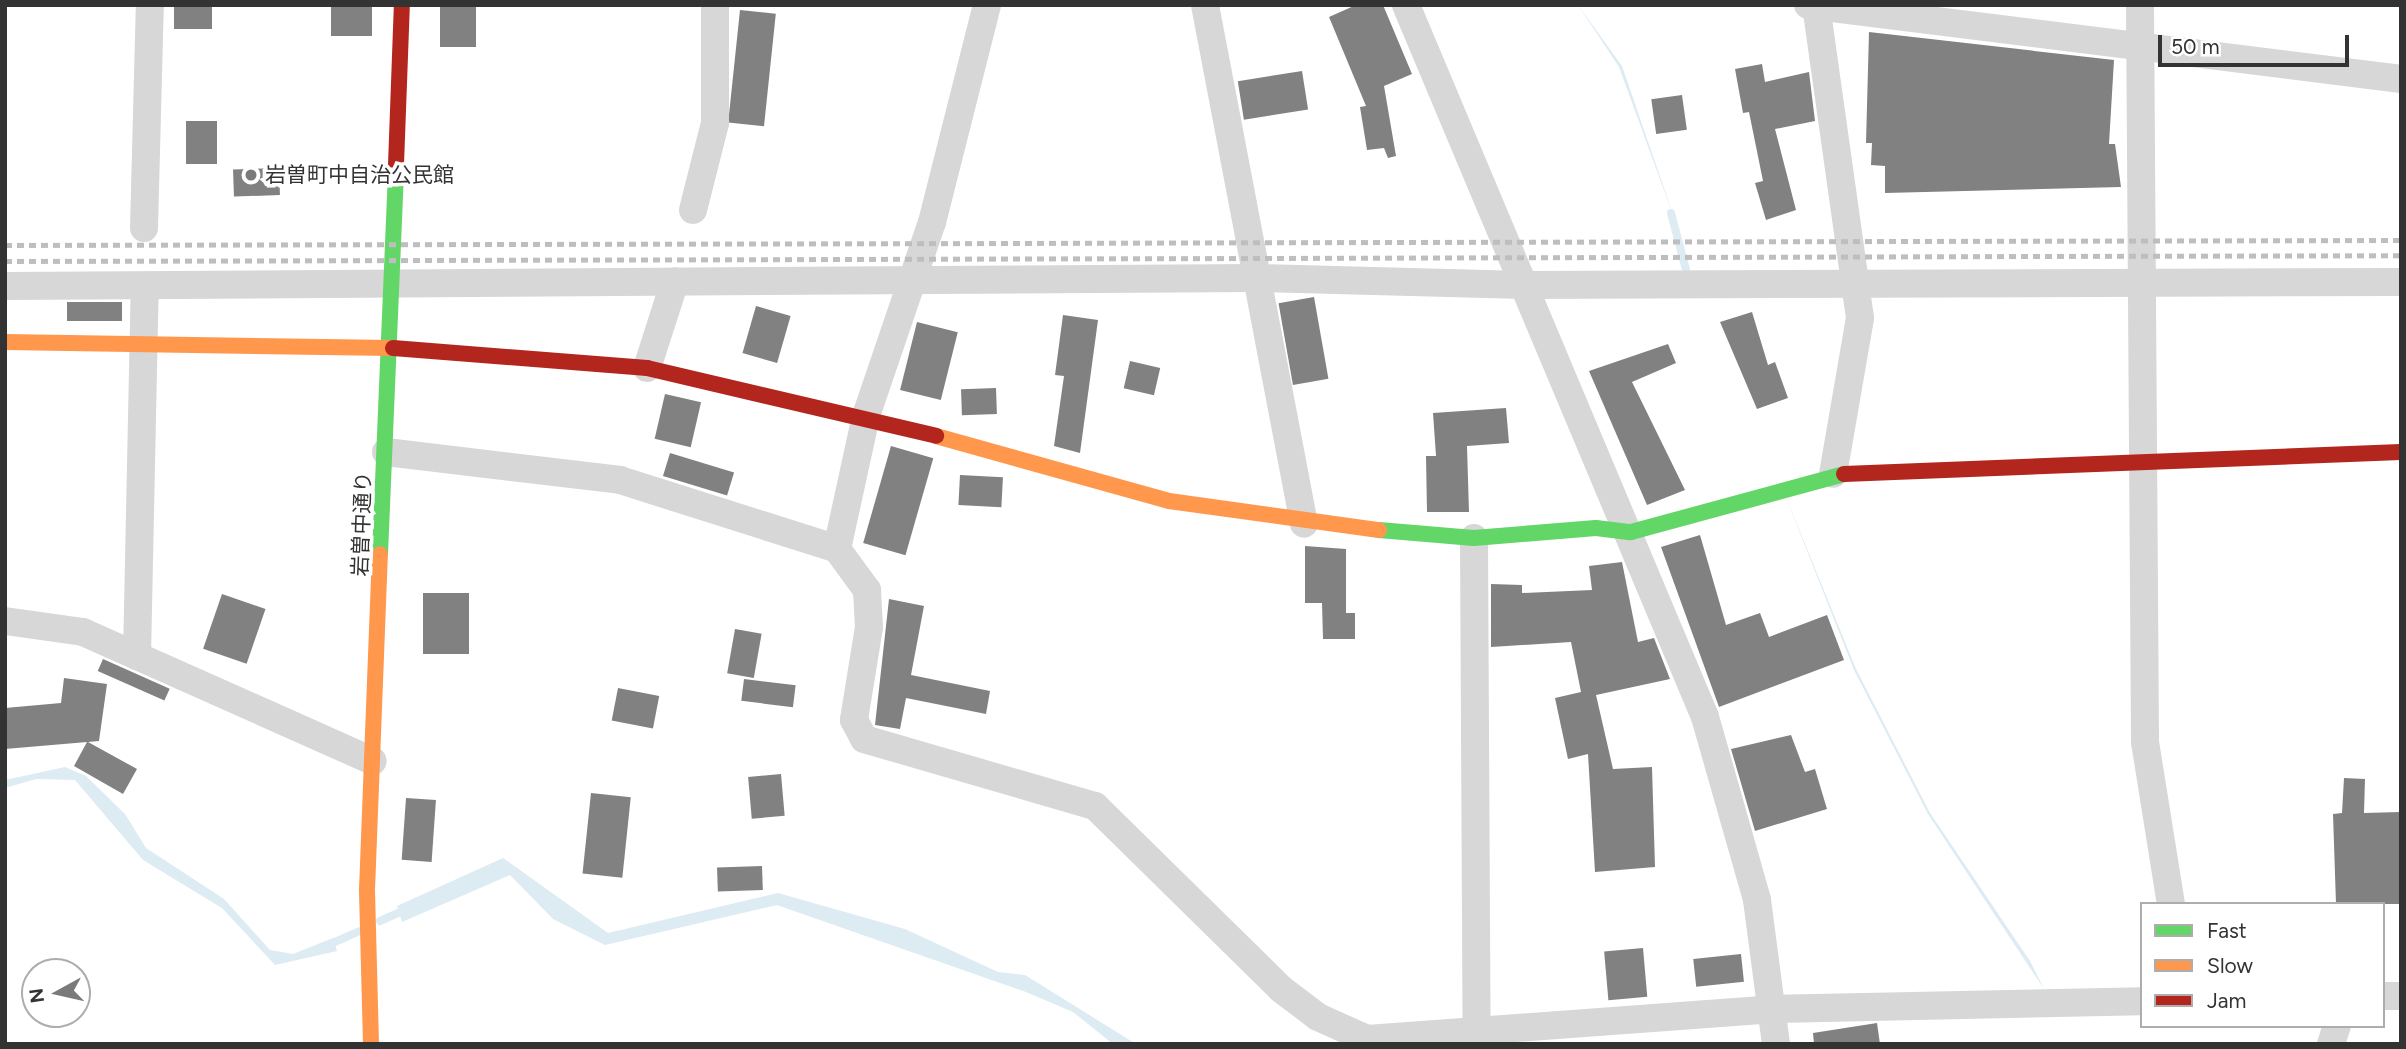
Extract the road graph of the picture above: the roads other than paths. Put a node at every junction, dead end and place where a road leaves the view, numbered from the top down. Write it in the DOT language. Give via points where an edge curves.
graph roads {
  1 [pos="150,5"];
  2 [pos="402,5"];
  3 [pos="715,5"];
  4 [pos="987,5"];
  5 [pos="1205,5"];
  6 [pos="1406,5"];
  7 [pos="1808,5"];
  8 [pos="2140,5"];
  9 [pos="1816,6"];
  10 [pos="2136,45"];
  11 [pos="2401,79"];
  12 [pos="693,211"];
  13 [pos="145,228"];
  14 [pos="1257,278"];
  15 [pos="675,281"];
  16 [pos="908,281"];
  17 [pos="2401,282"];
  18 [pos="2140,283"];
  19 [pos="393,284"];
  20 [pos="1855,284"];
  21 [pos="1524,285"];
  22 [pos="5,286"];
  23 [pos="145,286"];
  24 [pos="5,342"];
  25 [pos="145,344"];
  26 [pos="390,348"];
  27 [pos="647,368"];
  28 [pos="866,416"];
  29 [pos="386,452"];
  30 [pos="2401,452"];
  31 [pos="2143,462"];
  32 [pos="1833,474"];
  33 [pos="1304,524"];
  34 [pos="1631,532"];
  35 [pos="1474,538"];
  36 [pos="837,549"];
  37 [pos="5,621"];
  38 [pos="137,656"];
  39 [pos="373,761"];
  40 [pos="2171,902"];
  41 [pos="2140,1001"];
  42 [pos="1772,1009"];
  43 [pos="1477,1031"];
  44 [pos="1523,1036"];
  45 [pos="371,1044"];
  46 [pos="1776,1044"];
  1 -- 13 [label="street"];
  2 -- 19 [label="street, 岩曽中通り"];
  3 -- 12 [label="street" via="715,123"];
  4 -- 16 [label="street" via="932,222"];
  5 -- 14 [label="street"];
  6 -- 21 [label="street"];
  7 -- 9 [label="street"];
  8 -- 10 [label="street"];
  9 -- 10 [label="street"];
  9 -- 20 [label="street"];
  10 -- 11 [label="street"];
  10 -- 18 [label="street"];
  14 -- 16 [label="street"];
  14 -- 21 [label="street"];
  14 -- 33 [label="street"];
  15 -- 16 [label="street"];
  15 -- 19 [label="street"];
  15 -- 27 [label="street"];
  16 -- 28 [label="street"];
  17 -- 18 [label="street"];
  18 -- 20 [label="street"];
  18 -- 31 [label="street"];
  19 -- 23 [label="street"];
  19 -- 26 [label="street, 岩曽中通り"];
  20 -- 21 [label="street"];
  20 -- 32 [label="street" via="1860,318"];
  21 -- 34 [label="street"];
  22 -- 23 [label="street"];
  23 -- 25 [label="street"];
  24 -- 25 [label="street"];
  25 -- 26 [label="street"];
  25 -- 38 [label="street"];
  26 -- 27 [label="street"];
  26 -- 29 [label="street, 岩曽中通り"];
  27 -- 28 [label="street"];
  28 -- 33 [label="street" via="1168,501"];
  28 -- 36 [label="street"];
  29 -- 36 [label="street" via="621,480"];
  29 -- 39 [label="street, 岩曽中通り"];
  30 -- 31 [label="street"];
  31 -- 32 [label="street"];
  31 -- 40 [label="street" via="2145,742"];
  32 -- 34 [label="street"];
  33 -- 35 [label="street"];
  34 -- 35 [label="street" via="1596,528"];
  34 -- 42 [label="street" via="1706,717 1757,900"];
  35 -- 43 [label="street"];
  36 -- 43 [label="street" via="867,590 869,627 854,720 864,739 1095,806 1281,989 1318,1017 1367,1040"];
  37 -- 38 [label="street" via="83,632"];
  38 -- 39 [label="street"];
  39 -- 45 [label="street, 岩曽中通り"];
  41 -- 42 [label="street"];
  42 -- 44 [label="street"];
  42 -- 46 [label="street"];
  43 -- 44 [label="street"];
}
